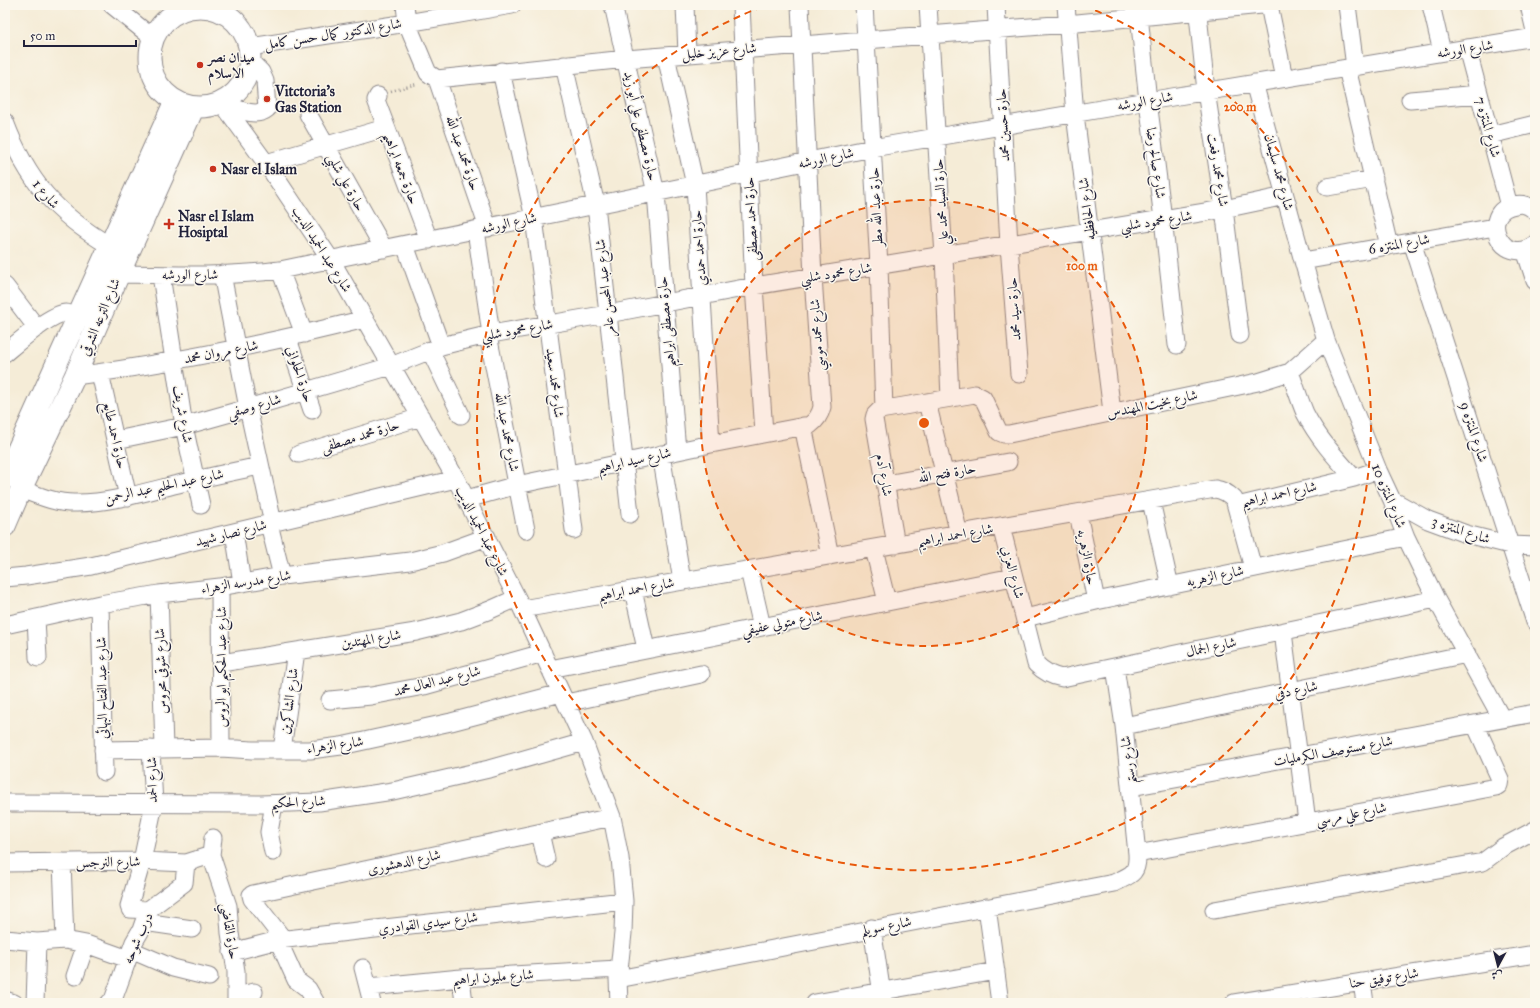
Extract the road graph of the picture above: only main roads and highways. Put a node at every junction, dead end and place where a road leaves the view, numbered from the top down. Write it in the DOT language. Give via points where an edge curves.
graph roads {
  1 [pos="222,9"];
  2 [pos="175,101"];
  3 [pos="194,107"];
  4 [pos="13,484"];
  5 [pos="5,526"];
  1 -- 2 [label="main road" via="182,10 165,21 153,38 149,56 152,74 161,89"];
  1 -- 3 [label="main road" via="242,30 250,54 245,81 232,97 222,103"];
  2 -- 3 [label="main road"];
  2 -- 4 [label="main road, شارع الترعه الشرقي" via="77,318"];
  3 -- 4 [label="main road, شارع الترعه الشرقي" via="75,376"];
  4 -- 5 [label="main road, شارع الترعه الشرقي"];
}
